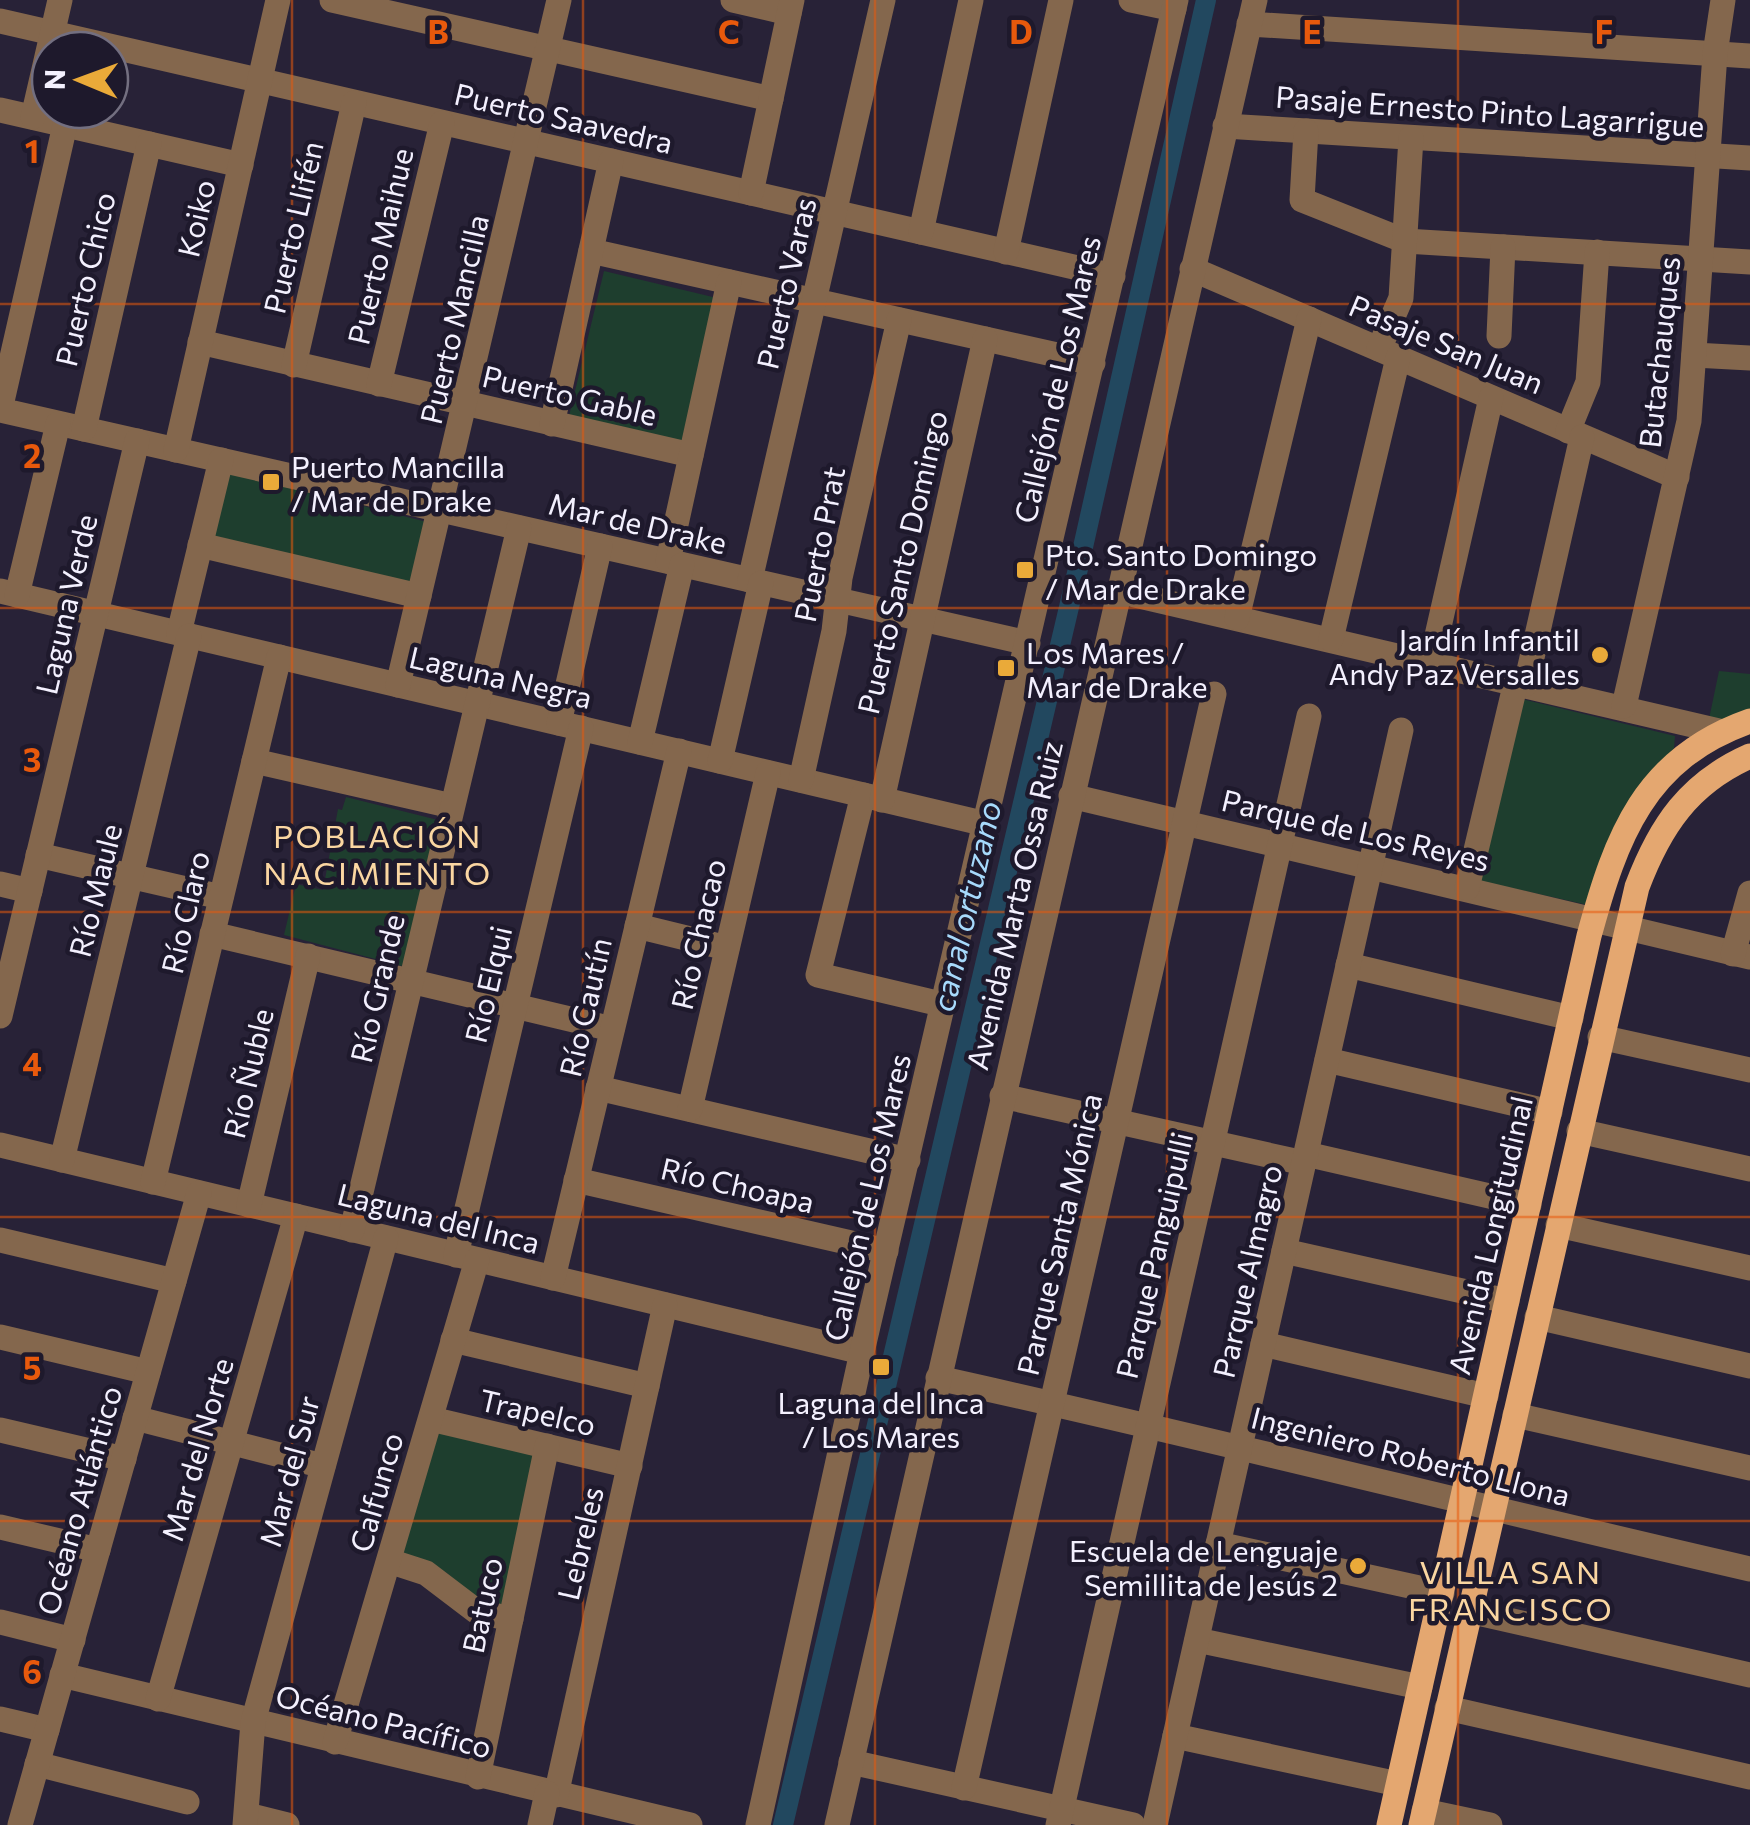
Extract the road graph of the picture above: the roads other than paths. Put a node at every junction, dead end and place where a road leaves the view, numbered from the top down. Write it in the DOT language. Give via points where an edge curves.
graph roads {
  1 [pos="60,0"];
  2 [pos="278,0"];
  3 [pos="332,0"];
  4 [pos="559,0"];
  5 [pos="733,0"];
  6 [pos="883,0"];
  7 [pos="971,0"];
  8 [pos="1062,0"];
  9 [pos="1131,0"];
  10 [pos="1724,0"];
  11 [pos="1175,5"];
  12 [pos="791,6"];
  13 [pos="1252,12"];
  14 [pos="0,21"];
  15 [pos="39,30"];
  16 [pos="53,30"];
  17 [pos="548,48"];
  18 [pos="130,51"];
  19 [pos="1715,54"];
  20 [pos="1750,56"];
  21 [pos="260,81"];
  22 [pos="771,98"];
  23 [pos="354,102"];
  24 [pos="0,110"];
  25 [pos="30,116"];
  26 [pos="442,122"];
  27 [pos="1226,126"];
  28 [pos="64,130"];
  29 [pos="90,130"];
  30 [pos="1306,131"];
  31 [pos="1412,138"];
  32 [pos="527,142"];
  33 [pos="149,144"];
  34 [pos="1708,156"];
  35 [pos="1750,158"];
  36 [pos="611,162"];
  37 [pos="241,164"];
  38 [pos="751,193"];
  39 [pos="834,212"];
  40 [pos="920,232"];
  41 [pos="1404,240"];
  42 [pos="1503,247"];
  43 [pos="591,252"];
  44 [pos="1006,252"];
  45 [pos="1598,252"];
  46 [pos="1701,258"];
  47 [pos="1750,262"];
  48 [pos="1192,269"];
  49 [pos="1113,276"];
  50 [pos="729,282"];
  51 [pos="814,301"];
  52 [pos="1308,319"];
  53 [pos="899,320"];
  54 [pos="1499,336"];
  55 [pos="984,339"];
  56 [pos="200,342"];
  57 [pos="1388,354"];
  58 [pos="1694,355"];
  59 [pos="1750,358"];
  60 [pos="1093,363"];
  61 [pos="294,365"];
  62 [pos="380,384"];
  63 [pos="1491,398"];
  64 [pos="466,404"];
  65 [pos="0,410"];
  66 [pos="552,424"];
  67 [pos="71,426"];
  68 [pos="1575,434"];
  69 [pos="138,442"];
  70 [pos="176,450"];
  71 [pos="691,455"];
  72 [pos="221,460"];
  73 [pos="1677,477"];
  74 [pos="441,510"];
  75 [pos="519,528"];
  76 [pos="200,545"];
  77 [pos="600,546"];
  78 [pos="675,563"];
  79 [pos="756,581"];
  80 [pos="1118,591"];
  81 [pos="9,593"];
  82 [pos="420,596"];
  83 [pos="838,600"];
  84 [pos="96,614"];
  85 [pos="1237,618"];
  86 [pos="922,619"];
  87 [pos="184,634"];
  88 [pos="1331,640"];
  89 [pos="1028,643"];
  90 [pos="278,657"];
  91 [pos="1431,662"];
  92 [pos="1521,683"];
  93 [pos="398,685"];
  94 [pos="1214,694"];
  95 [pos="476,704"];
  96 [pos="1624,706"];
  97 [pos="1310,716"];
  98 [pos="1750,721"];
  99 [pos="570,726"];
  100 [pos="1401,730"];
  101 [pos="1723,732"];
  102 [pos="640,742"];
  103 [pos="679,752"];
  104 [pos="1750,756"];
  105 [pos="254,760"];
  106 [pos="720,762"];
  107 [pos="768,772"];
  108 [pos="800,780"];
  109 [pos="1071,796"];
  110 [pos="872,797"];
  111 [pos="452,806"];
  112 [pos="1184,822"];
  113 [pos="986,824"];
  114 [pos="1280,844"];
  115 [pos="38,855"];
  116 [pos="1371,865"];
  117 [pos="131,876"];
  118 [pos="0,884"];
  119 [pos="1467,888"];
  120 [pos="30,892"];
  121 [pos="1750,892"];
  122 [pos="221,897"];
  123 [pos="1594,918"];
  124 [pos="637,926"];
  125 [pos="1625,929"];
  126 [pos="212,934"];
  127 [pos="727,948"];
  128 [pos="1742,955"];
  129 [pos="308,956"];
  130 [pos="1348,965"];
  131 [pos="411,981"];
  132 [pos="515,1006"];
  133 [pos="944,1006"];
  134 [pos="0,1016"];
  135 [pos="1571,1018"];
  136 [pos="612,1029"];
  137 [pos="1600,1037"];
  138 [pos="1327,1060"];
  139 [pos="1750,1070"];
  140 [pos="598,1088"];
  141 [pos="1002,1096"];
  142 [pos="690,1109"];
  143 [pos="1550,1112"];
  144 [pos="1116,1122"];
  145 [pos="1579,1131"];
  146 [pos="1212,1142"];
  147 [pos="0,1146"];
  148 [pos="1305,1158"];
  149 [pos="62,1160"];
  150 [pos="908,1160"];
  151 [pos="1750,1169"];
  152 [pos="576,1180"];
  153 [pos="153,1182"];
  154 [pos="198,1193"];
  155 [pos="249,1205"];
  156 [pos="1529,1205"];
  157 [pos="296,1216"];
  158 [pos="1558,1226"];
  159 [pos="352,1230"];
  160 [pos="386,1238"];
  161 [pos="0,1240"];
  162 [pos="886,1251"];
  163 [pos="1284,1251"];
  164 [pos="466,1257"];
  165 [pos="1750,1268"];
  166 [pos="553,1278"];
  167 [pos="174,1280"];
  168 [pos="1507,1301"];
  169 [pos="664,1305"];
  170 [pos="1536,1317"];
  171 [pos="0,1337"];
  172 [pos="454,1340"];
  173 [pos="1263,1344"];
  174 [pos="862,1352"];
  175 [pos="1750,1366"];
  176 [pos="148,1372"];
  177 [pos="938,1378"];
  178 [pos="647,1386"];
  179 [pos="1486,1396"];
  180 [pos="1052,1403"];
  181 [pos="1514,1414"];
  182 [pos="136,1418"];
  183 [pos="430,1418"];
  184 [pos="1148,1424"];
  185 [pos="0,1430"];
  186 [pos="232,1442"];
  187 [pos="1240,1445"];
  188 [pos="547,1446"];
  189 [pos="124,1459"];
  190 [pos="324,1466"];
  191 [pos="630,1466"];
  192 [pos="1750,1468"];
  193 [pos="1462,1500"];
  194 [pos="1493,1510"];
  195 [pos="0,1526"];
  196 [pos="1218,1544"];
  197 [pos="98,1550"];
  198 [pos="388,1561"];
  199 [pos="1750,1569"];
  200 [pos="1442,1593"];
  201 [pos="1468,1612"];
  202 [pos="511,1619"];
  203 [pos="0,1622"];
  204 [pos="72,1640"];
  205 [pos="1197,1640"];
  206 [pos="62,1675"];
  207 [pos="1750,1676"];
  208 [pos="1420,1687"];
  209 [pos="158,1699"];
  210 [pos="1448,1708"];
  211 [pos="0,1719"];
  212 [pos="253,1722"];
  213 [pos="47,1730"];
  214 [pos="1175,1736"];
  215 [pos="336,1742"];
  216 [pos="852,1762"];
  217 [pos="37,1764"];
  218 [pos="478,1776"];
  219 [pos="1750,1777"];
  220 [pos="1398,1784"];
  221 [pos="964,1788"];
  222 [pos="551,1794"];
  223 [pos="187,1802"];
  224 [pos="1060,1817"];
  225 [pos="1423,1818"];
  226 [pos="246,1820"];
  227 [pos="20,1825"];
  228 [pos="287,1825"];
  229 [pos="540,1825"];
  230 [pos="690,1825"];
  231 [pos="758,1825"];
  232 [pos="837,1825"];
  233 [pos="1133,1825"];
  234 [pos="1155,1825"];
  235 [pos="1389,1825"];
  236 [pos="1490,1825"];
  1 -- 16 [label="street"];
  2 -- 21 [label="street, Koiko"];
  3 -- 17 [label="street"];
  4 -- 17 [label="street, Puerto Mancilla"];
  5 -- 12 [label="street"];
  6 -- 39 [label="street, Puerto Varas"];
  7 -- 40 [label="street"];
  8 -- 44 [label="street"];
  9 -- 11 [label="street"];
  10 -- 19 [label="street, Butachauques"];
  11 -- 49 [label="street, Callejón de Los Mares"];
  12 -- 22 [label="street"];
  13 -- 19 [label="street"];
  13 -- 27 [label="street, Avenida Marta Ossa Ruiz"];
  14 -- 15 [label="street, Puerto Saavedra"];
  17 -- 22 [label="street"];
  17 -- 32 [label="street, Puerto Mancilla"];
  18 -- 21 [label="street, Puerto Saavedra"];
  19 -- 20 [label="street"];
  19 -- 34 [label="street, Butachauques"];
  21 -- 23 [label="street, Puerto Saavedra"];
  21 -- 37 [label="street, Koiko"];
  22 -- 38 [label="street"];
  23 -- 26 [label="street, Puerto Saavedra"];
  23 -- 61 [label="street, Puerto Llifén"];
  24 -- 25 [label="street"];
  26 -- 32 [label="street, Puerto Saavedra"];
  26 -- 62 [label="street, Puerto Maihue"];
  27 -- 30 [label="street, Pasaje Ernesto Pinto Lagarrigue"];
  27 -- 48 [label="street, Avenida Marta Ossa Ruiz"];
  28 -- 65 [label="street"];
  29 -- 33 [label="street"];
  30 -- 31 [label="street, Pasaje Ernesto Pinto Lagarrigue"];
  30 -- 41 [label="street" via="1302,200"];
  31 -- 34 [label="street, Pasaje Ernesto Pinto Lagarrigue"];
  31 -- 41 [label="street"];
  32 -- 36 [label="street, Puerto Saavedra"];
  32 -- 64 [label="street, Puerto Mancilla"];
  33 -- 37 [label="street"];
  33 -- 67 [label="street, Puerto Chico"];
  34 -- 35 [label="street, Pasaje Ernesto Pinto Lagarrigue"];
  34 -- 46 [label="street, Butachauques"];
  36 -- 38 [label="street, Puerto Saavedra"];
  36 -- 43 [label="street"];
  37 -- 56 [label="street, Koiko"];
  38 -- 39 [label="street, Puerto Saavedra"];
  39 -- 40 [label="street, Puerto Saavedra"];
  39 -- 51 [label="street, Puerto Varas"];
  40 -- 44 [label="street, Puerto Saavedra"];
  41 -- 42 [label="street"];
  41 -- 57 [label="street"];
  42 -- 45 [label="street"];
  42 -- 54 [label="street"];
  43 -- 50 [label="street"];
  43 -- 66 [label="street"];
  44 -- 49 [label="street, Puerto Saavedra"];
  45 -- 46 [label="street"];
  45 -- 68 [label="street" via="1588,382"];
  46 -- 47 [label="street"];
  46 -- 58 [label="street, Butachauques"];
  48 -- 52 [label="street, Pasaje San Juan"];
  48 -- 80 [label="street, Avenida Marta Ossa Ruiz"];
  49 -- 60 [label="street, Callejón de Los Mares"];
  50 -- 51 [label="street"];
  50 -- 71 [label="street"];
  51 -- 53 [label="street"];
  51 -- 79 [label="street, Puerto Varas"];
  52 -- 57 [label="street, Pasaje San Juan"];
  52 -- 85 [label="street"];
  53 -- 55 [label="street"];
  53 -- 83 [label="street, Puerto Prat"];
  55 -- 60 [label="street"];
  55 -- 86 [label="street, Puerto Santo Domingo"];
  56 -- 61 [label="street, Puerto Gable"];
  56 -- 70 [label="street, Koiko"];
  57 -- 63 [label="street, Pasaje San Juan"];
  57 -- 88 [label="street"];
  58 -- 59 [label="street"];
  58 -- 73 [label="street, Butachauques"];
  60 -- 89 [label="street, Callejón de Los Mares"];
  61 -- 62 [label="street, Puerto Gable"];
  62 -- 64 [label="street, Puerto Gable"];
  63 -- 68 [label="street, Pasaje San Juan"];
  63 -- 91 [label="street"];
  64 -- 66 [label="street, Puerto Gable"];
  64 -- 74 [label="street, Puerto Mancilla"];
  65 -- 67 [label="street, Mar de Drake"];
  66 -- 71 [label="street, Puerto Gable"];
  67 -- 69 [label="street, Mar de Drake"];
  67 -- 81 [label="street, Puerto Chico"];
  68 -- 73 [label="street, Pasaje San Juan"];
  68 -- 92 [label="street"];
  69 -- 70 [label="street, Mar de Drake"];
  69 -- 84 [label="street, Laguna Verde"];
  70 -- 72 [label="street, Mar de Drake"];
  71 -- 78 [label="street"];
  72 -- 74 [label="street, Mar de Drake"];
  72 -- 76 [label="street, Río Maule"];
  73 -- 96 [label="street, Butachauques"];
  74 -- 75 [label="street, Mar de Drake"];
  74 -- 82 [label="street, Puerto Mancilla"];
  75 -- 77 [label="street, Mar de Drake"];
  75 -- 95 [label="street, Río Grande"];
  76 -- 82 [label="street"];
  76 -- 87 [label="street, Río Maule"];
  77 -- 78 [label="street, Mar de Drake"];
  77 -- 99 [label="street, Río Elqui"];
  78 -- 79 [label="street, Mar de Drake"];
  78 -- 102 [label="street"];
  79 -- 83 [label="street, Mar de Drake"];
  79 -- 106 [label="street, Puerto Varas"];
  80 -- 85 [label="street"];
  80 -- 109 [label="street, Avenida Marta Ossa Ruiz"];
  81 -- 84 [label="street, Laguna Negra"];
  82 -- 93 [label="street, Puerto Mancilla"];
  83 -- 86 [label="street, Mar de Drake"];
  83 -- 108 [label="street, Puerto Prat"];
  84 -- 87 [label="street, Laguna Negra"];
  84 -- 115 [label="street, Laguna Verde"];
  85 -- 88 [label="street"];
  86 -- 89 [label="street, Mar de Drake"];
  86 -- 110 [label="street, Puerto Santo Domingo"];
  87 -- 90 [label="street, Laguna Negra"];
  87 -- 117 [label="street, Río Maule"];
  88 -- 91 [label="street"];
  89 -- 113 [label="street, Callejón de Los Mares"];
  90 -- 93 [label="street, Laguna Negra"];
  90 -- 105 [label="street, Río Claro"];
  91 -- 92 [label="street"];
  92 -- 96 [label="street"];
  92 -- 119 [label="street"];
  93 -- 95 [label="street, Laguna Negra"];
  94 -- 112 [label="street, Parque Santa Mónica"];
  95 -- 99 [label="street, Laguna Negra"];
  95 -- 111 [label="street, Río Grande"];
  96 -- 101 [label="street"];
  97 -- 114 [label="street, Parque Panguipulli"];
  98 -- 101 [label="main road, Avenida Longitudinal"];
  99 -- 102 [label="street, Laguna Negra"];
  99 -- 132 [label="street, Río Elqui"];
  100 -- 116 [label="street, Parque Almagro"];
  101 -- 123 [label="main road, Avenida Longitudinal" via="1669,770 1633,812"];
  102 -- 103 [label="street, Laguna Negra"];
  103 -- 106 [label="street, Laguna Negra"];
  103 -- 124 [label="street, Río Cautín"];
  104 -- 125 [label="main road" via="1702,783 1669,818 1652,846"];
  105 -- 111 [label="street"];
  105 -- 122 [label="street, Río Claro"];
  106 -- 107 [label="street, Laguna Negra"];
  107 -- 108 [label="street, Laguna Negra"];
  107 -- 127 [label="street, Río Chacao"];
  108 -- 110 [label="street, Laguna Negra"];
  109 -- 112 [label="street, Parque de Los Reyes"];
  109 -- 141 [label="street, Avenida Marta Ossa Ruiz"];
  110 -- 113 [label="street, Laguna Negra"];
  110 -- 133 [label="street, Puerto Santo Domingo" via="818,975"];
  111 -- 131 [label="street, Río Grande"];
  112 -- 114 [label="street, Parque de Los Reyes"];
  112 -- 144 [label="street, Parque Santa Mónica"];
  113 -- 133 [label="street, Callejón de Los Mares"];
  114 -- 116 [label="street, Parque de Los Reyes"];
  114 -- 146 [label="street, Parque Panguipulli"];
  115 -- 117 [label="street"];
  115 -- 120 [label="street, Laguna Verde"];
  116 -- 119 [label="street, Parque de Los Reyes"];
  116 -- 130 [label="street, Parque Almagro"];
  117 -- 122 [label="street"];
  117 -- 149 [label="street, Río Maule"];
  118 -- 120 [label="street"];
  119 -- 123 [label="street, Parque de Los Reyes"];
  120 -- 134 [label="street, Laguna Verde"];
  121 -- 128 [label="street"];
  122 -- 126 [label="street, Río Claro"];
  123 -- 125 [label="street, Parque de Los Reyes"];
  123 -- 135 [label="main road, Avenida Longitudinal"];
  124 -- 127 [label="street"];
  124 -- 136 [label="street, Río Cautín"];
  125 -- 128 [label="street, Parque de Los Reyes"];
  125 -- 137 [label="main road"];
  126 -- 129 [label="street"];
  126 -- 153 [label="street, Río Claro"];
  127 -- 142 [label="street, Río Chacao"];
  129 -- 131 [label="street"];
  129 -- 155 [label="street, Río Ñuble"];
  130 -- 135 [label="street"];
  130 -- 138 [label="street, Parque Almagro"];
  131 -- 132 [label="street"];
  131 -- 159 [label="street, Río Grande"];
  132 -- 136 [label="street"];
  132 -- 164 [label="street, Río Elqui"];
  133 -- 150 [label="street, Callejón de Los Mares"];
  135 -- 143 [label="main road, Avenida Longitudinal"];
  136 -- 140 [label="street, Río Cautín"];
  137 -- 139 [label="street"];
  137 -- 145 [label="main road"];
  138 -- 143 [label="street"];
  138 -- 148 [label="street, Parque Almagro"];
  140 -- 142 [label="street"];
  140 -- 152 [label="street, Río Cautín"];
  141 -- 144 [label="street"];
  141 -- 177 [label="street, Avenida Marta Ossa Ruiz"];
  142 -- 150 [label="street"];
  143 -- 156 [label="main road, Avenida Longitudinal"];
  144 -- 146 [label="street"];
  144 -- 180 [label="street, Parque Santa Mónica"];
  145 -- 151 [label="street"];
  145 -- 158 [label="main road"];
  146 -- 148 [label="street"];
  146 -- 184 [label="street, Parque Panguipulli"];
  147 -- 149 [label="street, Laguna del Inca"];
  148 -- 156 [label="street"];
  148 -- 163 [label="street, Parque Almagro"];
  149 -- 153 [label="street, Laguna del Inca"];
  150 -- 162 [label="street, Callejón de Los Mares"];
  152 -- 162 [label="street, Río Choapa"];
  152 -- 166 [label="street, Río Cautín"];
  153 -- 154 [label="street, Laguna del Inca"];
  154 -- 155 [label="street, Laguna del Inca"];
  154 -- 167 [label="street, Océano Atlántico"];
  155 -- 157 [label="street, Laguna del Inca"];
  156 -- 168 [label="main road, Avenida Longitudinal"];
  157 -- 159 [label="street, Laguna del Inca"];
  157 -- 186 [label="street, Mar del Norte"];
  158 -- 165 [label="street"];
  158 -- 170 [label="main road"];
  159 -- 160 [label="street, Laguna del Inca"];
  160 -- 164 [label="street, Laguna del Inca"];
  160 -- 190 [label="street, Mar del Sur"];
  161 -- 167 [label="street"];
  162 -- 174 [label="street, Callejón de Los Mares"];
  163 -- 168 [label="street"];
  163 -- 173 [label="street, Parque Almagro"];
  164 -- 166 [label="street, Laguna del Inca"];
  164 -- 172 [label="street, Calfunco"];
  166 -- 169 [label="street, Laguna del Inca"];
  167 -- 176 [label="street, Océano Atlántico"];
  168 -- 179 [label="main road, Avenida Longitudinal"];
  169 -- 174 [label="street, Laguna del Inca"];
  169 -- 178 [label="street, Lebreles"];
  170 -- 175 [label="street"];
  170 -- 181 [label="main road"];
  171 -- 176 [label="street"];
  172 -- 178 [label="street"];
  172 -- 183 [label="street, Calfunco"];
  173 -- 179 [label="street"];
  173 -- 187 [label="street, Parque Almagro"];
  174 -- 231 [label="street, Callejón de Los Mares"];
  176 -- 182 [label="street, Océano Atlántico"];
  177 -- 180 [label="street, Ingeniero Roberto Llona"];
  177 -- 216 [label="street, Avenida Marta Ossa Ruiz"];
  178 -- 191 [label="street, Lebreles"];
  179 -- 193 [label="main road, Avenida Longitudinal"];
  180 -- 184 [label="street, Ingeniero Roberto Llona"];
  180 -- 221 [label="street, Parque Santa Mónica"];
  181 -- 192 [label="street"];
  181 -- 194 [label="main road"];
  182 -- 186 [label="street"];
  182 -- 189 [label="street, Océano Atlántico"];
  183 -- 188 [label="street, Trapelco"];
  183 -- 198 [label="street, Calfunco"];
  184 -- 187 [label="street, Ingeniero Roberto Llona"];
  184 -- 224 [label="street, Parque Panguipulli"];
  185 -- 189 [label="street"];
  186 -- 190 [label="street"];
  186 -- 209 [label="street, Mar del Norte"];
  187 -- 193 [label="street, Ingeniero Roberto Llona"];
  187 -- 196 [label="street, Parque Almagro"];
  188 -- 191 [label="street, Trapelco"];
  188 -- 202 [label="street, Batuco"];
  189 -- 197 [label="street, Océano Atlántico"];
  190 -- 212 [label="street, Mar del Sur"];
  191 -- 222 [label="street, Lebreles"];
  193 -- 194 [label="street, Ingeniero Roberto Llona"];
  193 -- 200 [label="main road, Avenida Longitudinal"];
  194 -- 199 [label="street, Ingeniero Roberto Llona"];
  194 -- 201 [label="main road"];
  195 -- 197 [label="street"];
  196 -- 200 [label="street"];
  196 -- 205 [label="street, Parque Almagro"];
  197 -- 204 [label="street, Océano Atlántico"];
  198 -- 202 [label="street" via="426,1574 476,1611"];
  198 -- 215 [label="street, Calfunco"];
  200 -- 208 [label="main road, Avenida Longitudinal"];
  201 -- 207 [label="street"];
  201 -- 210 [label="main road"];
  202 -- 218 [label="street, Batuco"];
  203 -- 204 [label="street"];
  204 -- 206 [label="street, Océano Atlántico"];
  205 -- 208 [label="street"];
  205 -- 214 [label="street, Parque Almagro"];
  206 -- 209 [label="street, Océano Pacífico"];
  206 -- 213 [label="street, Océano Atlántico"];
  208 -- 220 [label="main road, Avenida Longitudinal"];
  209 -- 212 [label="street, Océano Pacífico"];
  210 -- 219 [label="street"];
  210 -- 225 [label="main road"];
  211 -- 213 [label="street"];
  212 -- 215 [label="street, Océano Pacífico"];
  212 -- 226 [label="street, Mar del Sur"];
  213 -- 217 [label="street, Océano Atlántico"];
  214 -- 220 [label="street"];
  214 -- 234 [label="street, Parque Almagro"];
  215 -- 218 [label="street, Océano Pacífico"];
  216 -- 221 [label="street"];
  216 -- 232 [label="street, Avenida Marta Ossa Ruiz"];
  217 -- 223 [label="street"];
  217 -- 227 [label="street, Océano Atlántico"];
  218 -- 222 [label="street, Océano Pacífico"];
  220 -- 235 [label="main road, Avenida Longitudinal"];
  221 -- 224 [label="street"];
  222 -- 229 [label="street, Lebreles"];
  222 -- 230 [label="street, Océano Pacífico"];
  224 -- 233 [label="street"];
  225 -- 236 [label="street"];
  226 -- 228 [label="street"];
}
